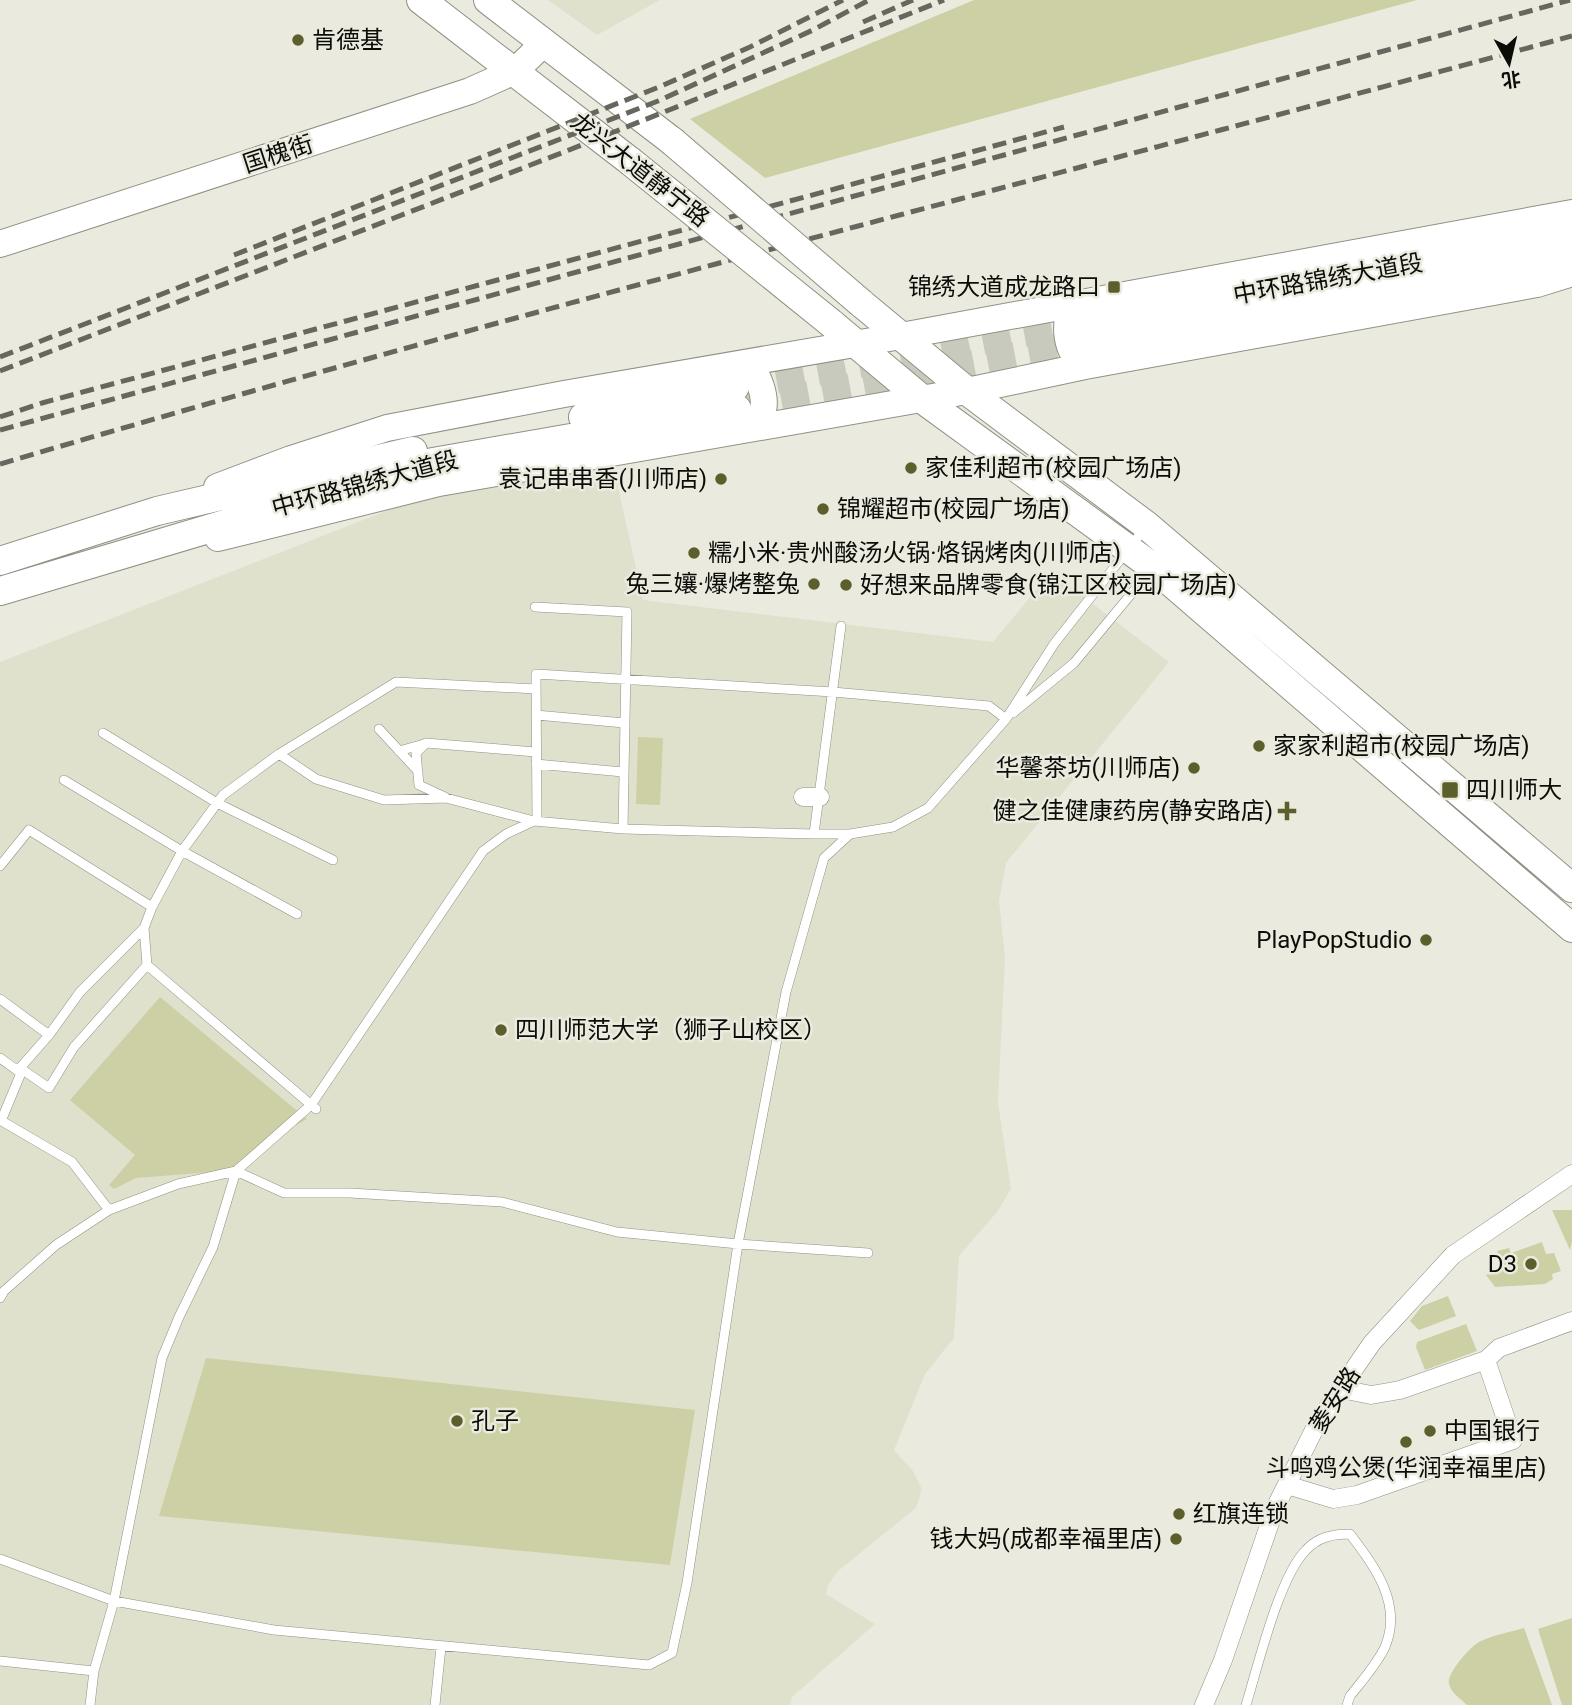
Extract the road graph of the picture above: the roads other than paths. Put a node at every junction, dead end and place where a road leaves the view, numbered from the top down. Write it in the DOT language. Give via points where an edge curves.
graph roads {
  1 [pos="421,0"];
  2 [pos="488,0"];
  3 [pos="544,43"];
  4 [pos="514,71"];
  5 [pos="1572,213"];
  6 [pos="1572,236"];
  7 [pos="0,244"];
  8 [pos="1572,259"];
  9 [pos="1572,273"];
  10 [pos="1082,333"];
  11 [pos="901,336"];
  12 [pos="857,343"];
  13 [pos="967,391"];
  14 [pos="742,397"];
  15 [pos="922,400"];
  16 [pos="1146,525"];
  17 [pos="1129,548"];
  18 [pos="1162,556"];
  19 [pos="0,561"];
  20 [pos="0,591"];
  21 [pos="535,607"];
  22 [pos="841,626"];
  23 [pos="625,679"];
  24 [pos="536,689"];
  25 [pos="833,692"];
  26 [pos="536,715"];
  27 [pos="1006,719"];
  28 [pos="624,723"];
  29 [pos="379,729"];
  30 [pos="103,733"];
  31 [pos="426,743"];
  32 [pos="399,751"];
  33 [pos="536,752"];
  34 [pos="279,754"];
  35 [pos="536,764"];
  36 [pos="417,769"];
  37 [pos="623,772"];
  38 [pos="64,780"];
  39 [pos="446,798"];
  40 [pos="217,803"];
  41 [pos="535,821"];
  42 [pos="623,829"];
  43 [pos="814,834"];
  44 [pos="849,834"];
  45 [pos="182,851"];
  46 [pos="333,860"];
  47 [pos="0,866"];
  48 [pos="1572,888"];
  49 [pos="152,906"];
  50 [pos="297,914"];
  51 [pos="144,928"];
  52 [pos="1572,928"];
  53 [pos="147,965"];
  54 [pos="0,999"];
  55 [pos="49,1035"];
  56 [pos="0,1058"];
  57 [pos="21,1070"];
  58 [pos="314,1107"];
  59 [pos="1,1120"];
  60 [pos="236,1171"];
  61 [pos="1572,1174"];
  62 [pos="109,1210"];
  63 [pos="738,1244"];
  64 [pos="868,1253"];
  65 [pos="0,1298"];
  66 [pos="1572,1321"];
  67 [pos="1486,1360"];
  68 [pos="1341,1389"];
  69 [pos="1287,1485"];
  70 [pos="0,1559"];
  71 [pos="114,1601"];
  72 [pos="441,1647"];
  73 [pos="0,1661"];
  74 [pos="94,1671"];
  75 [pos="90,1705"];
  76 [pos="435,1705"];
  77 [pos="1205,1705"];
  78 [pos="1246,1705"];
  79 [pos="1348,1705"];
  1 -- 4 [label="main road, 龙兴大道静宁路"];
  2 -- 3 [label="main road, 龙兴大道静宁路"];
  3 -- 4 [label="main road, 国槐街"];
  3 -- 11 [label="main road, 龙兴大道静宁路, bridge" via="672,141"];
  4 -- 7 [label="main road, 国槐街" via="470,91"];
  4 -- 12 [label="main road, 龙兴大道静宁路, bridge"];
  5 -- 10 [label="main road"];
  6 -- 10 [label="main road, 中环路锦绣大道段"];
  8 -- 10 [label="main road, 中环路锦绣大道段"];
  9 -- 10 [label="main road" via="1537,284"];
  10 -- 11 [label="main road"];
  10 -- 13 [label="main road"];
  11 -- 12 [label="main road"];
  11 -- 13 [label="main road, 龙兴大道静宁路"];
  12 -- 14 [label="main road"];
  12 -- 15 [label="main road, 龙兴大道静宁路"];
  13 -- 15 [label="main road"];
  13 -- 16 [label="main road, 龙兴大道静宁路"];
  14 -- 15 [label="main road"];
  14 -- 19 [label="main road, 中环路锦绣大道段" via="393,455 157,511"];
  14 -- 20 [label="main road, 中环路锦绣大道段" via="433,462"];
  15 -- 17 [label="main road, 龙兴大道静宁路"];
  16 -- 17 [label="lane"];
  16 -- 18 [label="main road, 龙兴大道静宁路"];
  17 -- 18 [label="main road, 龙兴大道静宁路"];
  17 -- 27 [label="lane" via="1054,644"];
  18 -- 27 [label="lane" via="1074,663"];
  18 -- 48 [label="main road"];
  18 -- 52 [label="main road"];
  21 -- 23 [label="lane" via="627,612"];
  22 -- 25 [label="lane"];
  23 -- 24 [label="lane" via="536,674"];
  23 -- 25 [label="lane"];
  23 -- 28 [label="lane"];
  24 -- 26 [label="lane"];
  24 -- 34 [label="lane" via="396,682"];
  25 -- 27 [label="lane" via="989,706"];
  25 -- 43 [label="lane" via="812,797"];
  26 -- 28 [label="lane"];
  26 -- 33 [label="lane"];
  27 -- 44 [label="lane" via="928,808 893,827"];
  28 -- 37 [label="lane"];
  29 -- 32 [label="lane"];
  30 -- 40 [label="lane"];
  31 -- 32 [label="lane"];
  31 -- 33 [label="lane"];
  31 -- 36 [label="lane" via="416,753"];
  32 -- 36 [label="lane"];
  33 -- 35 [label="lane"];
  34 -- 39 [label="lane" via="316,779 384,800"];
  34 -- 40 [label="lane"];
  35 -- 37 [label="lane"];
  35 -- 41 [label="lane"];
  36 -- 39 [label="lane" via="419,785"];
  37 -- 42 [label="lane"];
  38 -- 45 [label="lane"];
  39 -- 41 [label="lane"];
  40 -- 45 [label="lane"];
  40 -- 46 [label="lane"];
  41 -- 42 [label="lane"];
  41 -- 58 [label="lane" via="483,851"];
  42 -- 43 [label="lane"];
  43 -- 44 [label="lane"];
  44 -- 63 [label="lane" via="824,858 786,992"];
  45 -- 49 [label="lane"];
  45 -- 50 [label="lane"];
  47 -- 49 [label="lane" via="29,830"];
  49 -- 51 [label="lane"];
  51 -- 53 [label="lane"];
  51 -- 55 [label="lane" via="80,992"];
  53 -- 57 [label="lane" via="74,1047 49,1088"];
  53 -- 58 [label="lane"];
  54 -- 55 [label="lane"];
  55 -- 57 [label="lane"];
  56 -- 57 [label="lane"];
  57 -- 59 [label="lane"];
  58 -- 60 [label="lane"];
  59 -- 62 [label="lane" via="72,1162"];
  60 -- 62 [label="lane" via="178,1184"];
  60 -- 63 [label="lane" via="284,1193 502,1202 617,1232"];
  60 -- 71 [label="lane" via="214,1247 162,1358"];
  61 -- 68 [label="street, 菱安路" via="1453,1255 1372,1343"];
  62 -- 65 [label="lane" via="56,1245"];
  63 -- 64 [label="lane"];
  63 -- 72 [label="lane" via="673,1653 649,1665"];
  66 -- 67 [label="street" via="1499,1348"];
  67 -- 68 [label="street" via="1391,1392 1371,1395"];
  67 -- 69 [label="street" via="1513,1440 1357,1495 1333,1499"];
  68 -- 69 [label="street, 菱安路" via="1319,1420"];
  69 -- 77 [label="street, 菱安路"];
  70 -- 71 [label="lane"];
  71 -- 72 [label="lane" via="274,1630"];
  71 -- 74 [label="lane"];
  72 -- 76 [label="lane"];
  73 -- 74 [label="lane"];
  74 -- 75 [label="lane"];
  78 -- 79 [label="lane" via="1286,1581 1306,1549 1329,1534 1350,1534 1385,1586 1392,1620 1385,1647"];
}
